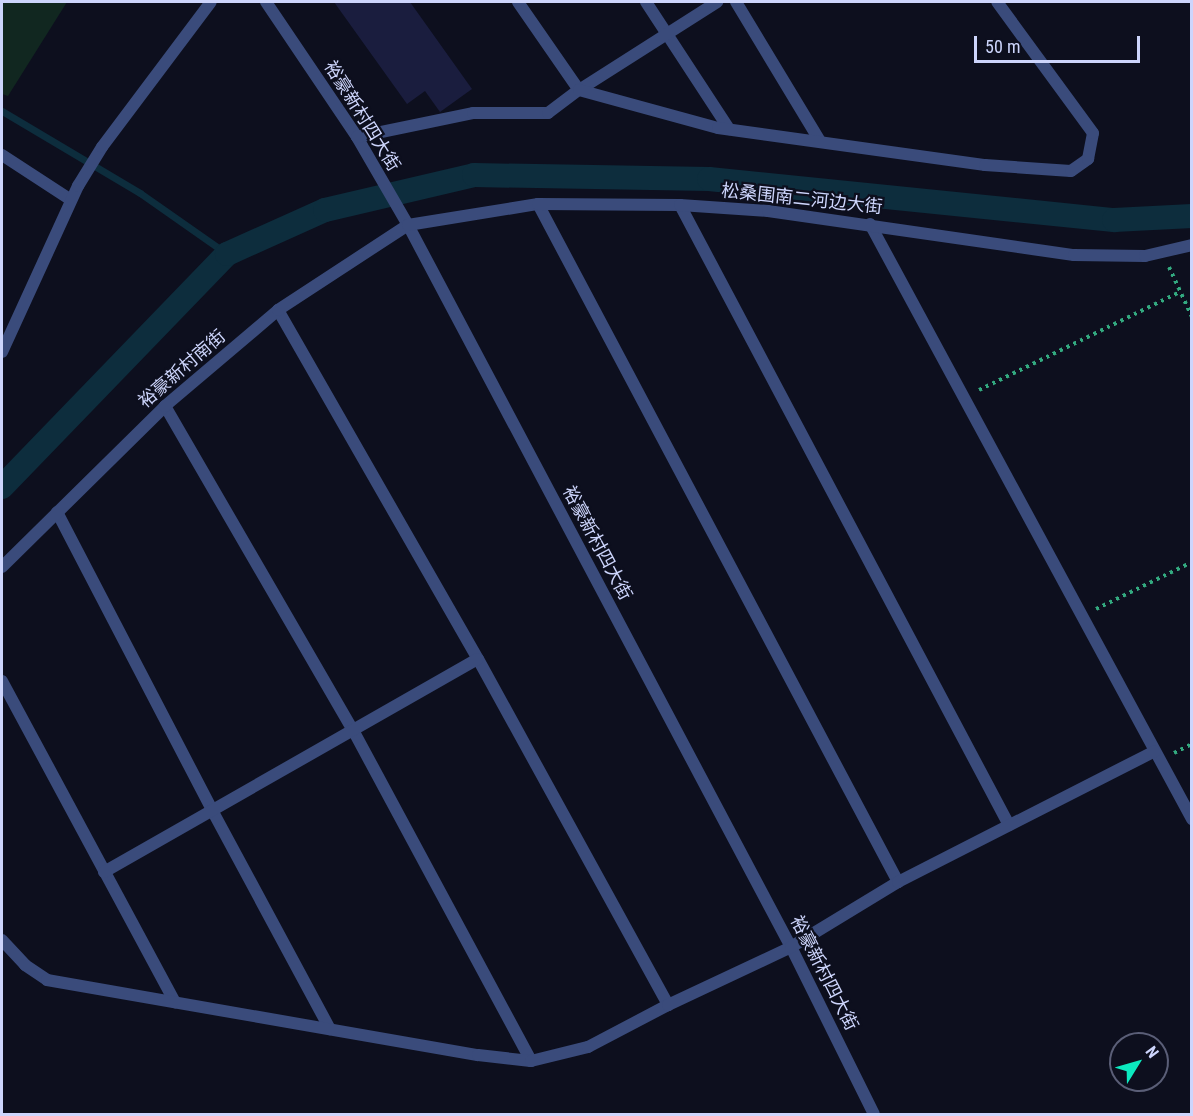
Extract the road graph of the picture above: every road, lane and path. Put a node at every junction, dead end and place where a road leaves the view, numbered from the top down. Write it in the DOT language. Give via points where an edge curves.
graph roads {
  1 [pos="211,2"];
  2 [pos="266,2"];
  3 [pos="518,2"];
  4 [pos="646,2"];
  5 [pos="717,2"];
  6 [pos="736,2"];
  7 [pos="997,2"];
  8 [pos="668,33"];
  9 [pos="579,90"];
  10 [pos="729,129"];
  11 [pos="357,136"];
  12 [pos="820,141"];
  13 [pos="2,155"];
  14 [pos="71,200"];
  15 [pos="538,204"];
  16 [pos="680,205"];
  17 [pos="870,224"];
  18 [pos="408,225"];
  19 [pos="1191,245"];
  20 [pos="1162,252"];
  21 [pos="1180,292"];
  22 [pos="278,310"];
  23 [pos="1191,317"];
  24 [pos="2,352"];
  25 [pos="964,398"];
  26 [pos="165,406"];
  27 [pos="57,512"];
  28 [pos="1191,562"];
  29 [pos="2,567"];
  30 [pos="1082,615"];
  31 [pos="478,659"];
  32 [pos="2,681"];
  33 [pos="353,730"];
  34 [pos="1155,751"];
  35 [pos="212,810"];
  36 [pos="1191,819"];
  37 [pos="1010,825"];
  38 [pos="104,872"];
  39 [pos="898,882"];
  40 [pos="2,940"];
  41 [pos="791,947"];
  42 [pos="176,1002"];
  43 [pos="668,1005"];
  44 [pos="330,1029"];
  45 [pos="531,1061"];
  46 [pos="874,1114"];
  1 -- 14 [label="street" via="102,147"];
  2 -- 11 [label="street, 裕豪新村四大街"];
  3 -- 9 [label="street"];
  4 -- 8 [label="street"];
  5 -- 8 [label="street"];
  6 -- 12 [label="street"];
  7 -- 12 [label="street" via="1093,133 1088,159 1071,171 985,165"];
  8 -- 9 [label="street"];
  8 -- 10 [label="street"];
  9 -- 10 [label="street"];
  9 -- 11 [label="street" via="548,113 473,113"];
  10 -- 12 [label="street"];
  11 -- 18 [label="street, 裕豪新村四大街"];
  13 -- 14 [label="street"];
  14 -- 24 [label="street"];
  15 -- 16 [label="street, 松桑围南二河边大街"];
  15 -- 18 [label="street, 松桑围南二河边大街"];
  15 -- 39 [label="street"];
  16 -- 17 [label="street, 松桑围南二河边大街"];
  16 -- 37 [label="street"];
  17 -- 20 [label="street, 松桑围南二河边大街" via="1074,255 1145,256"];
  17 -- 25 [label="street"];
  18 -- 22 [label="street, 裕豪新村南街"];
  18 -- 41 [label="street, 裕豪新村四大街"];
  19 -- 20 [label="street, 松桑围南二河边大街"];
  20 -- 21 [label="path"];
  21 -- 23 [label="path"];
  21 -- 25 [label="path"];
  22 -- 26 [label="street, 裕豪新村南街"];
  22 -- 31 [label="street"];
  25 -- 30 [label="street"];
  26 -- 27 [label="street, 裕豪新村南街"];
  26 -- 33 [label="street"];
  27 -- 29 [label="street, 裕豪新村南街"];
  27 -- 35 [label="street"];
  28 -- 30 [label="path"];
  30 -- 34 [label="street"];
  31 -- 33 [label="street"];
  31 -- 43 [label="street"];
  32 -- 38 [label="street"];
  33 -- 35 [label="street"];
  33 -- 45 [label="street"];
  34 -- 36 [label="street"];
  34 -- 37 [label="street"];
  35 -- 38 [label="street"];
  35 -- 44 [label="street"];
  37 -- 39 [label="street"];
  38 -- 42 [label="street"];
  39 -- 41 [label="street"];
  40 -- 42 [label="street" via="25,965 47,980"];
  41 -- 43 [label="street"];
  41 -- 46 [label="street, 裕豪新村四大街"];
  42 -- 44 [label="street"];
  43 -- 45 [label="street" via="588,1047"];
  44 -- 45 [label="street"];
}
